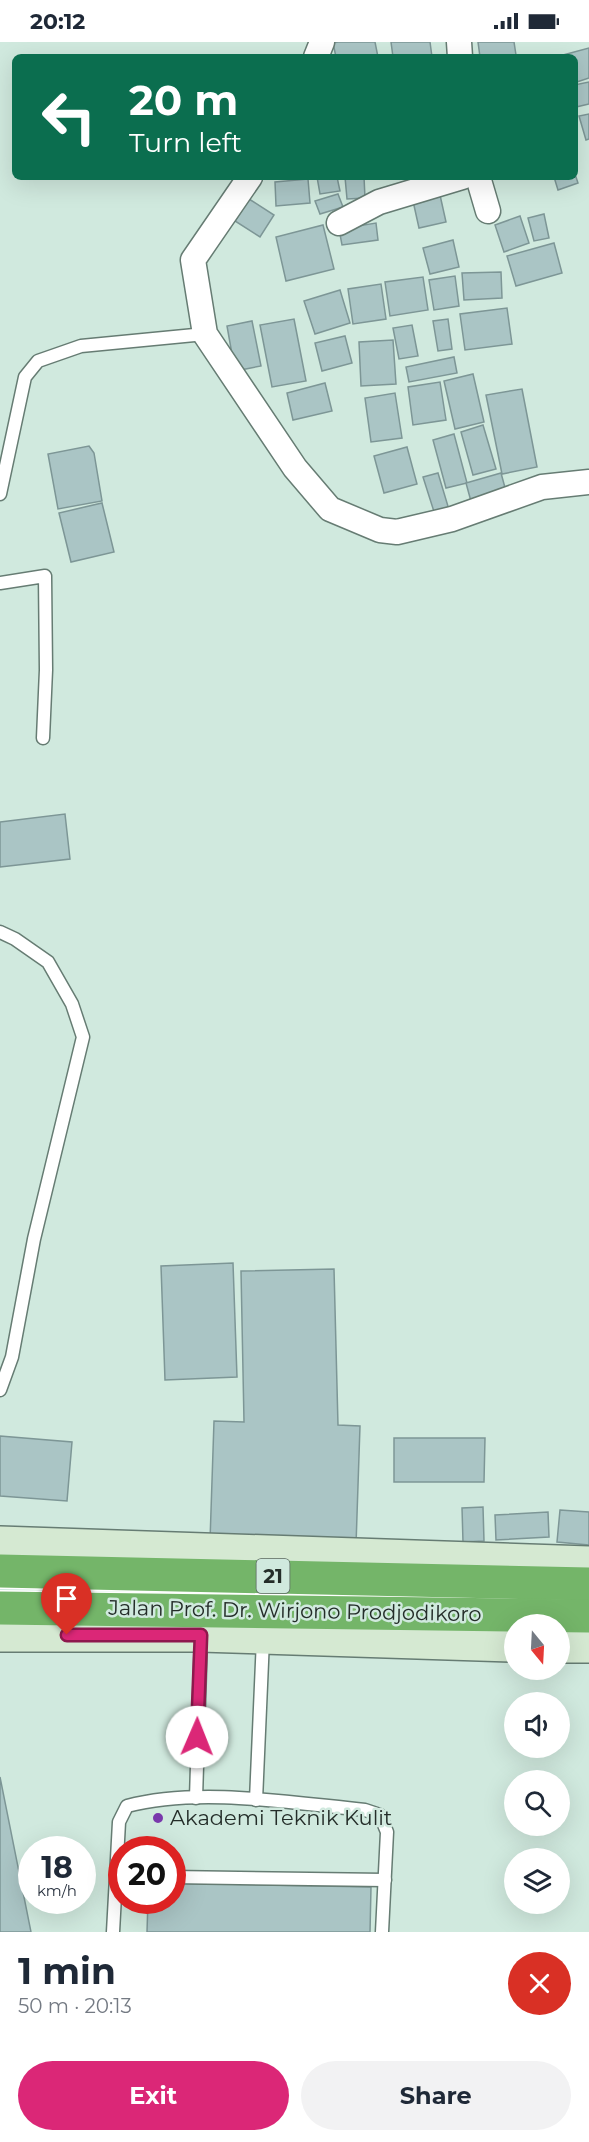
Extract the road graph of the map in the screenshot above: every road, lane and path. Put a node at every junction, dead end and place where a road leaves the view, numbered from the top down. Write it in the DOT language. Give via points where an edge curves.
graph roads {
  1 [pos="248,180"];
  2 [pos="452,180"];
  3 [pos="479,180"];
  4 [pos="488,212"];
  5 [pos="339,223"];
  6 [pos="205,334"];
  7 [pos="589,482"];
  8 [pos="0,494"];
  9 [pos="0,583"];
  10 [pos="43,738"];
  11 [pos="0,932"];
  12 [pos="0,1390"];
  13 [pos="0,1543"];
  14 [pos="589,1563"];
  15 [pos="0,1571"];
  16 [pos="546,1582"];
  17 [pos="589,1584"];
  18 [pos="0,1608"];
  19 [pos="543,1614"];
  20 [pos="570,1615"];
  21 [pos="589,1616"];
  22 [pos="0,1635"];
  23 [pos="201,1635"];
  24 [pos="263,1638"];
  25 [pos="504,1645"];
  26 [pos="570,1646"];
  27 [pos="589,1646"];
  28 [pos="196,1798"];
  29 [pos="256,1800"];
  30 [pos="118,1836"];
  31 [pos="186,1877"];
  32 [pos="385,1880"];
  33 [pos="114,1914"];
  34 [pos="112,1932"];
  35 [pos="382,1932"];
  1 -- 6 [label="street" via="193,260"];
  2 -- 5 [label="street" via="379,202"];
  3 -- 4 [label="street"];
  6 -- 7 [label="street" via="295,468 330,509 351,519 397,532 452,519 542,487"];
  6 -- 8 [label="lane" via="81,346 38,361 25,377"];
  9 -- 10 [label="lane" via="45,576"];
  11 -- 12 [label="lane" via="48,962 72,1004 82,1037 34,1239 12,1357"];
  13 -- 14 [label="street"];
  15 -- 16 [label="highway, 21"];
  16 -- 17 [label="highway, 21"];
  16 -- 19 [label="highway"];
  18 -- 19 [label="highway, Jalan Prof. Dr. Wirjono Prodjodikoro / 21"];
  20 -- 21 [label="highway, Jalan Prof. Dr. Wirjono Prodjodikoro / 21"];
  22 -- 23 [label="street"];
  23 -- 24 [label="street"];
  23 -- 28 [label="lane"];
  24 -- 25 [label="street"];
  24 -- 29 [label="lane"];
  26 -- 27 [label="street"];
  28 -- 29 [label="lane"];
  28 -- 30 [label="lane" via="128,1806 118,1822"];
  29 -- 32 [label="lane" via="365,1810 380,1815 387,1832"];
  31 -- 32 [label="lane"];
  32 -- 35 [label="lane"];
  33 -- 34 [label="lane"];
}
